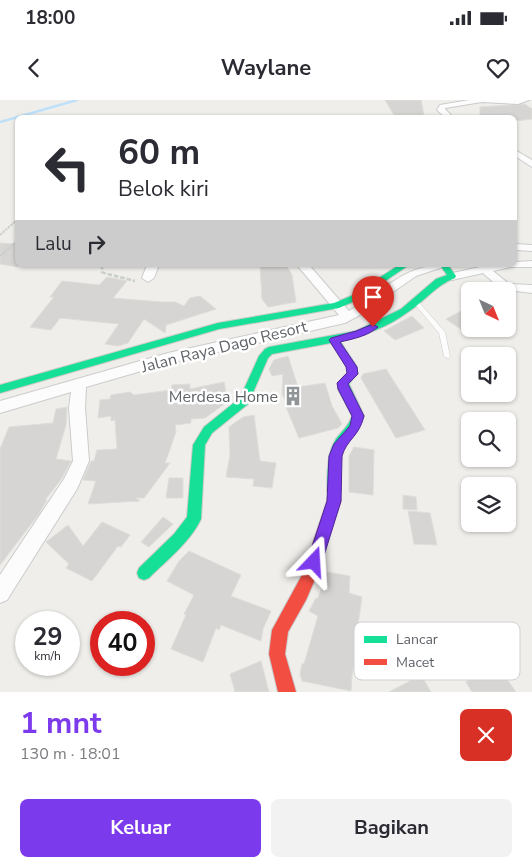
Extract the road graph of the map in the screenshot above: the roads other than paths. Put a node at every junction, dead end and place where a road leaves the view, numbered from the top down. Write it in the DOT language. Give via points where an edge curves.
graph roads {
  1 [pos="482,100"];
  2 [pos="526,100"];
  3 [pos="448,115"];
  4 [pos="517,153"];
  5 [pos="532,164"];
  6 [pos="517,240"];
  7 [pos="532,241"];
  8 [pos="517,247"];
  9 [pos="532,248"];
  10 [pos="517,264"];
  11 [pos="532,264"];
  12 [pos="152,267"];
  13 [pos="305,267"];
  14 [pos="402,267"];
  15 [pos="433,267"];
  16 [pos="445,267"];
  17 [pos="496,267"];
  18 [pos="485,269"];
  19 [pos="452,276"];
  20 [pos="148,278"];
  21 [pos="532,289"];
  22 [pos="415,301"];
  23 [pos="336,306"];
  24 [pos="347,317"];
  25 [pos="334,340"];
  26 [pos="447,356"];
  27 [pos="79,385"];
  28 [pos="0,389"];
  29 [pos="0,407"];
  30 [pos="144,573"];
  31 [pos="0,593"];
  32 [pos="287,692"];
  1 -- 2 [label="street"];
  1 -- 3 [label="street" via="442,106"];
  4 -- 5 [label="street"];
  6 -- 7 [label="street"];
  8 -- 9 [label="street"];
  10 -- 11 [label="street"];
  12 -- 20 [label="street"];
  13 -- 23 [label="street"];
  14 -- 23 [label="street, Jalan Raya Dago Resort"];
  15 -- 24 [label="street, Jalan Raya Dago Resort" via="412,274"];
  16 -- 19 [label="street"];
  17 -- 18 [label="street"];
  18 -- 19 [label="street"];
  18 -- 21 [label="street" via="498,284"];
  19 -- 22 [label="street" via="439,281"];
  22 -- 25 [label="street" via="399,314 359,334"];
  22 -- 26 [label="lane" via="442,332"];
  23 -- 24 [label="street"];
  23 -- 28 [label="street, Jalan Raya Dago Resort" via="218,326"];
  24 -- 27 [label="street, Jalan Raya Dago Resort" via="168,358"];
  25 -- 30 [label="street" via="269,351 261,358 247,396 202,437 194,520"];
  25 -- 32 [label="street" via="352,367 352,374 343,383 358,416 355,428 338,447 335,456 334,501 309,577 280,630 277,654"];
  27 -- 29 [label="street, Jalan Raya Dago Resort"];
  27 -- 31 [label="street" via="80,461 71,484"];
}
